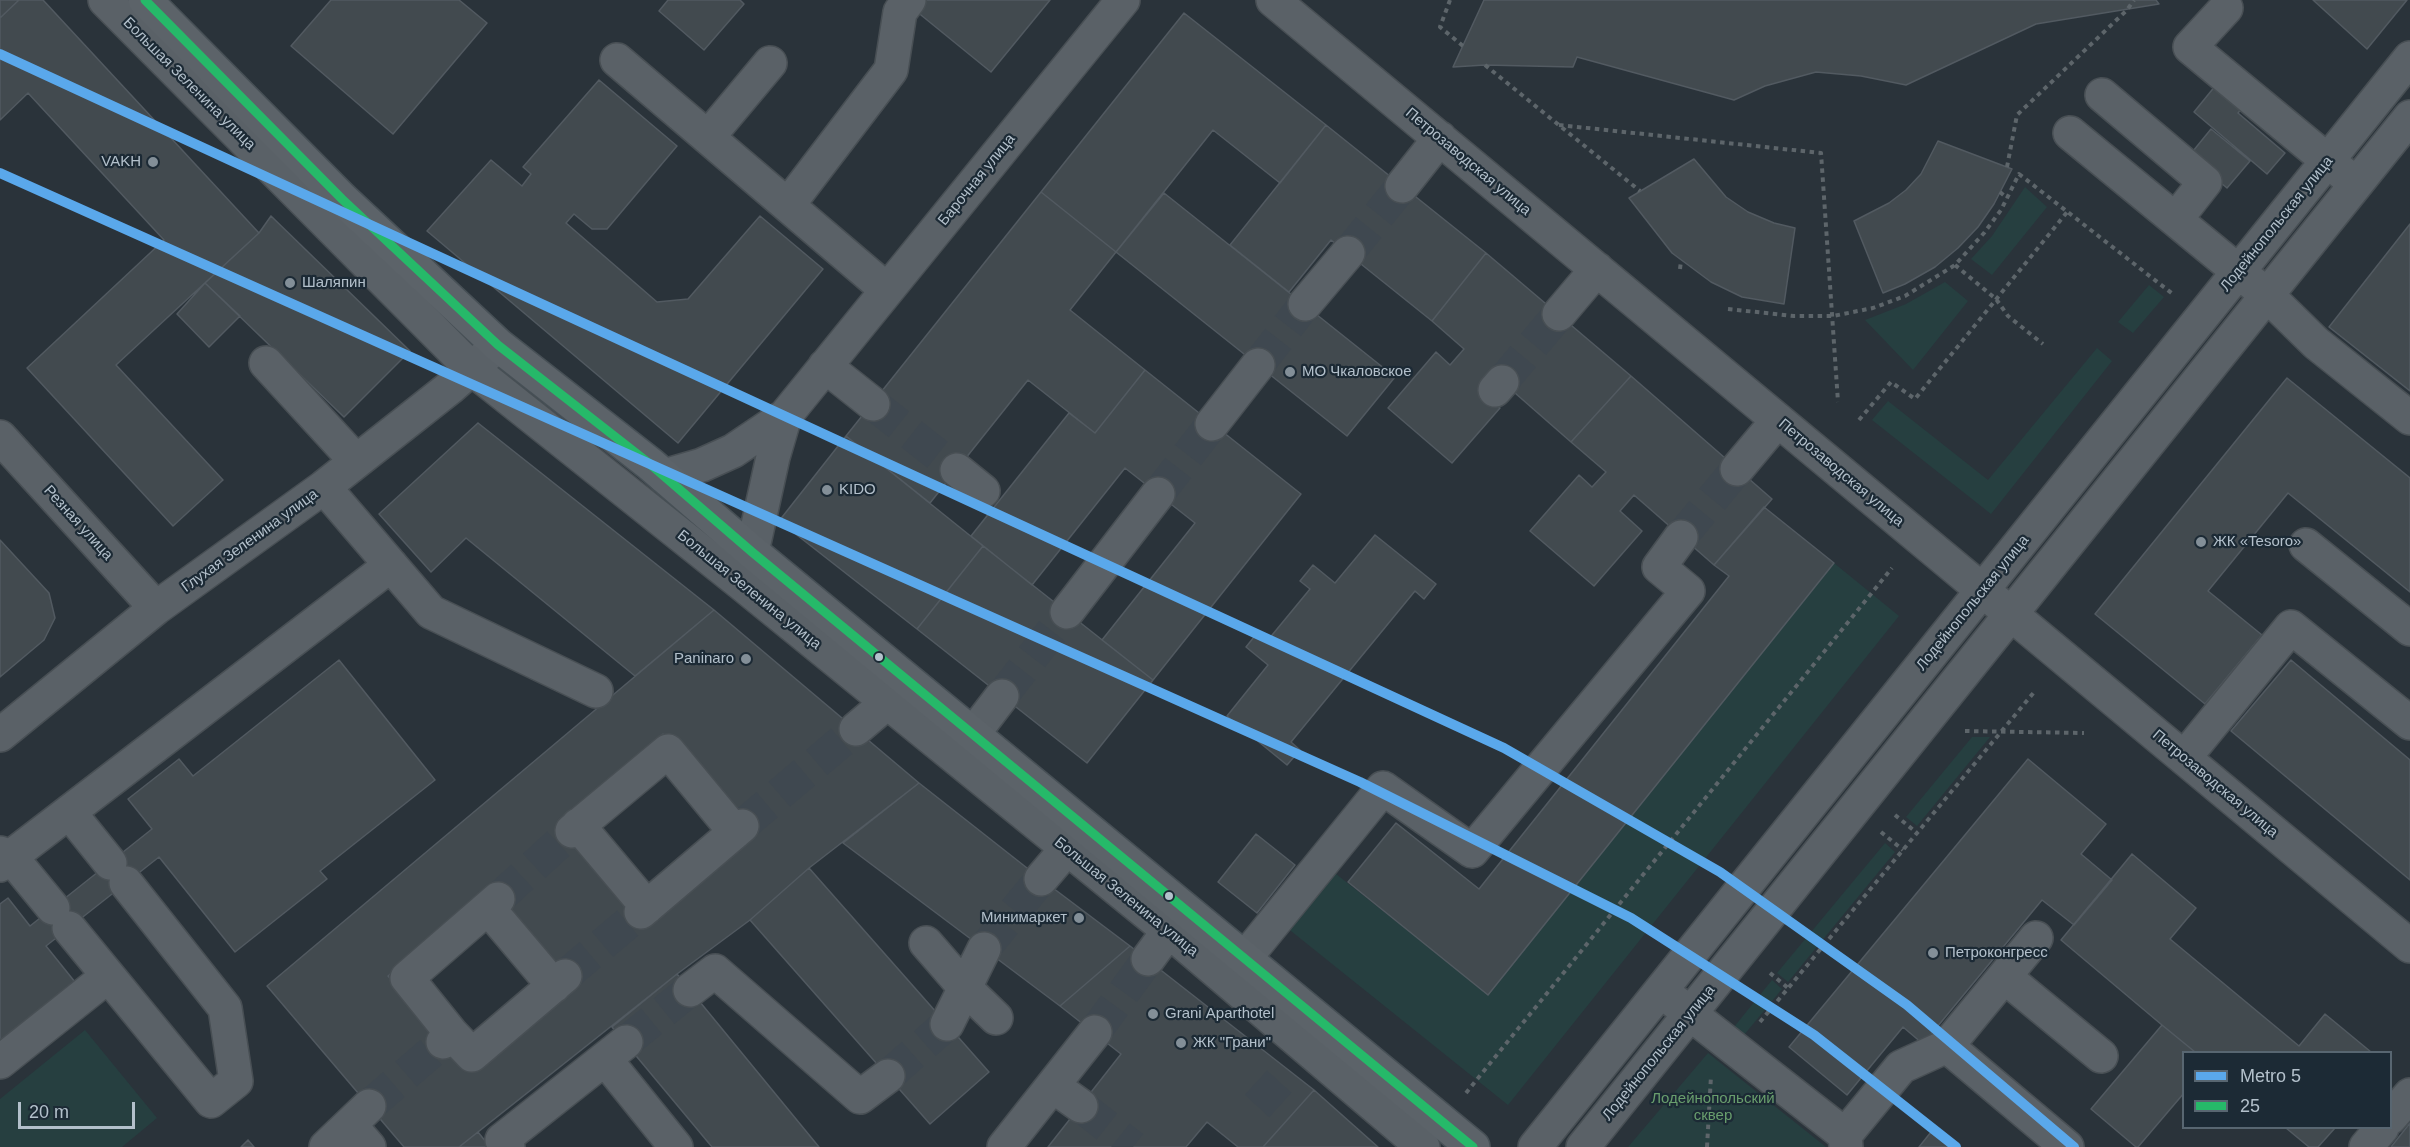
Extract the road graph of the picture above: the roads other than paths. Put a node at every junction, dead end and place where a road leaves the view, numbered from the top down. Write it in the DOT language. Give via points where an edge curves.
graph roads {
  1 [pos="105,0"];
  2 [pos="145,0"];
  3 [pos="909,0"];
  4 [pos="1123,0"];
  5 [pos="1273,0"];
  6 [pos="2226,8"];
  7 [pos="2410,58"];
  8 [pos="617,60"];
  9 [pos="770,63"];
  10 [pos="2102,95"];
  11 [pos="2410,117"];
  12 [pos="2070,133"];
  13 [pos="708,137"];
  14 [pos="1440,138"];
  15 [pos="2328,161"];
  16 [pos="2356,185"];
  17 [pos="1402,186"];
  18 [pos="788,205"];
  19 [pos="2176,219"];
  20 [pos="1348,254"];
  21 [pos="1597,269"];
  22 [pos="2227,286"];
  23 [pos="887,290"];
  24 [pos="1305,304"];
  25 [pos="2256,310"];
  26 [pos="1559,314"];
  27 [pos="498,345"];
  28 [pos="266,363"];
  29 [pos="1258,365"];
  30 [pos="825,366"];
  31 [pos="471,369"];
  32 [pos="2157,374"];
  33 [pos="2186,396"];
  34 [pos="873,404"];
  35 [pos="785,416"];
  36 [pos="2410,418"];
  37 [pos="1778,420"];
  38 [pos="1212,424"];
  39 [pos="0,437"];
  40 [pos="356,461"];
  41 [pos="1737,469"];
  42 [pos="957,471"];
  43 [pos="664,476"];
  44 [pos="324,487"];
  45 [pos="983,491"];
  46 [pos="1158,494"];
  47 [pos="1681,537"];
  48 [pos="2306,545"];
  49 [pos="752,552"];
  50 [pos="391,565"];
  51 [pos="1983,590"];
  52 [pos="156,608"];
  53 [pos="1067,612"];
  54 [pos="2012,614"];
  55 [pos="2410,629"];
  56 [pos="911,682"];
  57 [pos="596,691"];
  58 [pos="1002,696"];
  59 [pos="887,704"];
  60 [pos="2410,723"];
  61 [pos="856,729"];
  62 [pos="973,734"];
  63 [pos="0,735"];
  64 [pos="2184,758"];
  65 [pos="69,812"];
  66 [pos="1076,838"];
  67 [pos="4,858"];
  68 [pos="1041,879"];
  69 [pos="644,909"];
  70 [pos="1177,919"];
  71 [pos="2036,938"];
  72 [pos="926,943"];
  73 [pos="2410,946"];
  74 [pos="984,949"];
  75 [pos="1245,958"];
  76 [pos="1148,959"];
  77 [pos="108,976"];
  78 [pos="2005,977"];
  79 [pos="965,988"];
  80 [pos="690,990"];
  81 [pos="1661,992"];
  82 [pos="996,1018"];
  83 [pos="947,1024"];
  84 [pos="1095,1032"];
  85 [pos="1714,1032"];
  86 [pos="448,1038"];
  87 [pos="1947,1046"];
  88 [pos="1308,1049"];
  89 [pos="2101,1056"];
  90 [pos="0,1062"];
  91 [pos="888,1076"];
  92 [pos="1053,1086"];
  93 [pos="2410,1095"];
  94 [pos="1081,1107"];
  95 [pos="2392,1117"];
  96 [pos="363,1126"];
  97 [pos="2381,1129"];
  98 [pos="1846,1141"];
  99 [pos="501,1145"];
  100 [pos="326,1147"];
  101 [pos="676,1147"];
  102 [pos="1004,1147"];
  103 [pos="1423,1147"];
  104 [pos="1473,1147"];
  105 [pos="1535,1147"];
  106 [pos="1583,1147"];
  107 [pos="2067,1147"];
  108 [pos="2366,1147"];
  1 -- 31 [label="street, Большая Зеленина улица"];
  2 -- 27 [label="main road, Большая Зеленина улица" via="342,199"];
  3 -- 18 [label="street" via="900,12 891,70"];
  4 -- 23 [label="street, Барочная улица"];
  5 -- 14 [label="street, Петрозаводская улица"];
  6 -- 15 [label="street" via="2190,47"];
  7 -- 15 [label="street, Лодейнопольская улица"];
  8 -- 13 [label="street"];
  9 -- 13 [label="street"];
  10 -- 19 [label="street" via="2205,182"];
  11 -- 16 [label="street, Лодейнопольская улица"];
  12 -- 19 [label="street"];
  13 -- 18 [label="street"];
  14 -- 17 [label="street"];
  14 -- 21 [label="street, Петрозаводская улица"];
  15 -- 16 [label="street"];
  15 -- 22 [label="street, Лодейнопольская улица"];
  16 -- 25 [label="street, Лодейнопольская улица"];
  18 -- 23 [label="street"];
  19 -- 22 [label="street"];
  20 -- 24 [label="street"];
  21 -- 26 [label="street"];
  21 -- 37 [label="street, Петрозаводская улица"];
  22 -- 25 [label="street"];
  22 -- 32 [label="street, Лодейнопольская улица"];
  23 -- 30 [label="street, Барочная улица"];
  25 -- 33 [label="street, Лодейнопольская улица"];
  25 -- 36 [label="street" via="2316,343"];
  27 -- 31 [label="street, Глухая Зеленина улица"];
  27 -- 43 [label="main road, Большая Зеленина улица"];
  28 -- 40 [label="street"];
  29 -- 38 [label="street"];
  30 -- 34 [label="street"];
  30 -- 35 [label="street, Барочная улица"];
  31 -- 40 [label="street, Глухая Зеленина улица"];
  31 -- 59 [label="street, Большая Зеленина улица"];
  32 -- 33 [label="street"];
  32 -- 51 [label="street, Лодейнопольская улица"];
  33 -- 54 [label="street, Лодейнопольская улица"];
  35 -- 43 [label="street, Барочная улица" via="733,451"];
  35 -- 49 [label="street, Барочная улица"];
  37 -- 41 [label="street"];
  37 -- 51 [label="street, Петрозаводская улица"];
  39 -- 52 [label="street, Резная улица"];
  40 -- 44 [label="street, Глухая Зеленина улица"];
  42 -- 45 [label="street"];
  43 -- 49 [label="main road, Большая Зеленина улица"];
  44 -- 50 [label="street"];
  44 -- 52 [label="street, Глухая Зеленина улица"];
  46 -- 53 [label="street"];
  47 -- 75 [label="street" via="1659,567 1688,591 1472,851 1383,788"];
  48 -- 55 [label="street"];
  49 -- 56 [label="main road, Большая Зеленина улица"];
  50 -- 57 [label="street" via="431,612"];
  50 -- 65 [label="street"];
  51 -- 54 [label="street, Петрозаводская улица"];
  51 -- 81 [label="street, Лодейнопольская улица"];
  52 -- 63 [label="street, Глухая Зеленина улица"];
  54 -- 64 [label="street, Петрозаводская улица"];
  54 -- 85 [label="street, Лодейнопольская улица"];
  56 -- 59 [label="street"];
  56 -- 62 [label="main road, Большая Зеленина улица"];
  58 -- 62 [label="street"];
  59 -- 61 [label="street"];
  59 -- 66 [label="street, Большая Зеленина улица"];
  60 -- 64 [label="street" via="2291,627"];
  62 -- 66 [label="main road, Большая Зеленина улица"];
  64 -- 73 [label="street, Петрозаводская улица"];
  65 -- 67 [label="street"];
  65 -- 77 [label="street" via="225,1008 236,1081 211,1101"];
  66 -- 68 [label="street"];
  66 -- 70 [label="main road, Большая Зеленина улица"];
  67 -- 77 [label="street" via="61,918"];
  69 -- 69 [label="street" via="575,828 668,751 739,829"];
  70 -- 75 [label="main road, Большая Зеленина улица"];
  70 -- 76 [label="street"];
  70 -- 88 [label="street, Большая Зеленина улица"];
  71 -- 78 [label="street"];
  72 -- 79 [label="street"];
  74 -- 79 [label="street"];
  75 -- 88 [label="main road, Большая Зеленина улица"];
  77 -- 90 [label="street"];
  78 -- 87 [label="street"];
  78 -- 89 [label="street"];
  79 -- 82 [label="street"];
  79 -- 83 [label="street"];
  80 -- 91 [label="street" via="715,970 860,1097"];
  81 -- 85 [label="street"];
  81 -- 105 [label="street, Лодейнопольская улица"];
  84 -- 92 [label="street"];
  85 -- 98 [label="street"];
  85 -- 106 [label="street, Лодейнопольская улица"];
  86 -- 86 [label="street" via="407,978 493,904 560,981 472,1055"];
  87 -- 98 [label="street" via="1901,1067"];
  87 -- 107 [label="street"];
  88 -- 103 [label="street, Большая Зеленина улица"];
  88 -- 104 [label="main road, Большая Зеленина улица"];
  92 -- 94 [label="street"];
  92 -- 102 [label="street"];
  93 -- 95 [label="street"];
  96 -- 100 [label="street"];
  97 -- 108 [label="street"];
  99 -- 101 [label="street" via="615,1051"];
}
